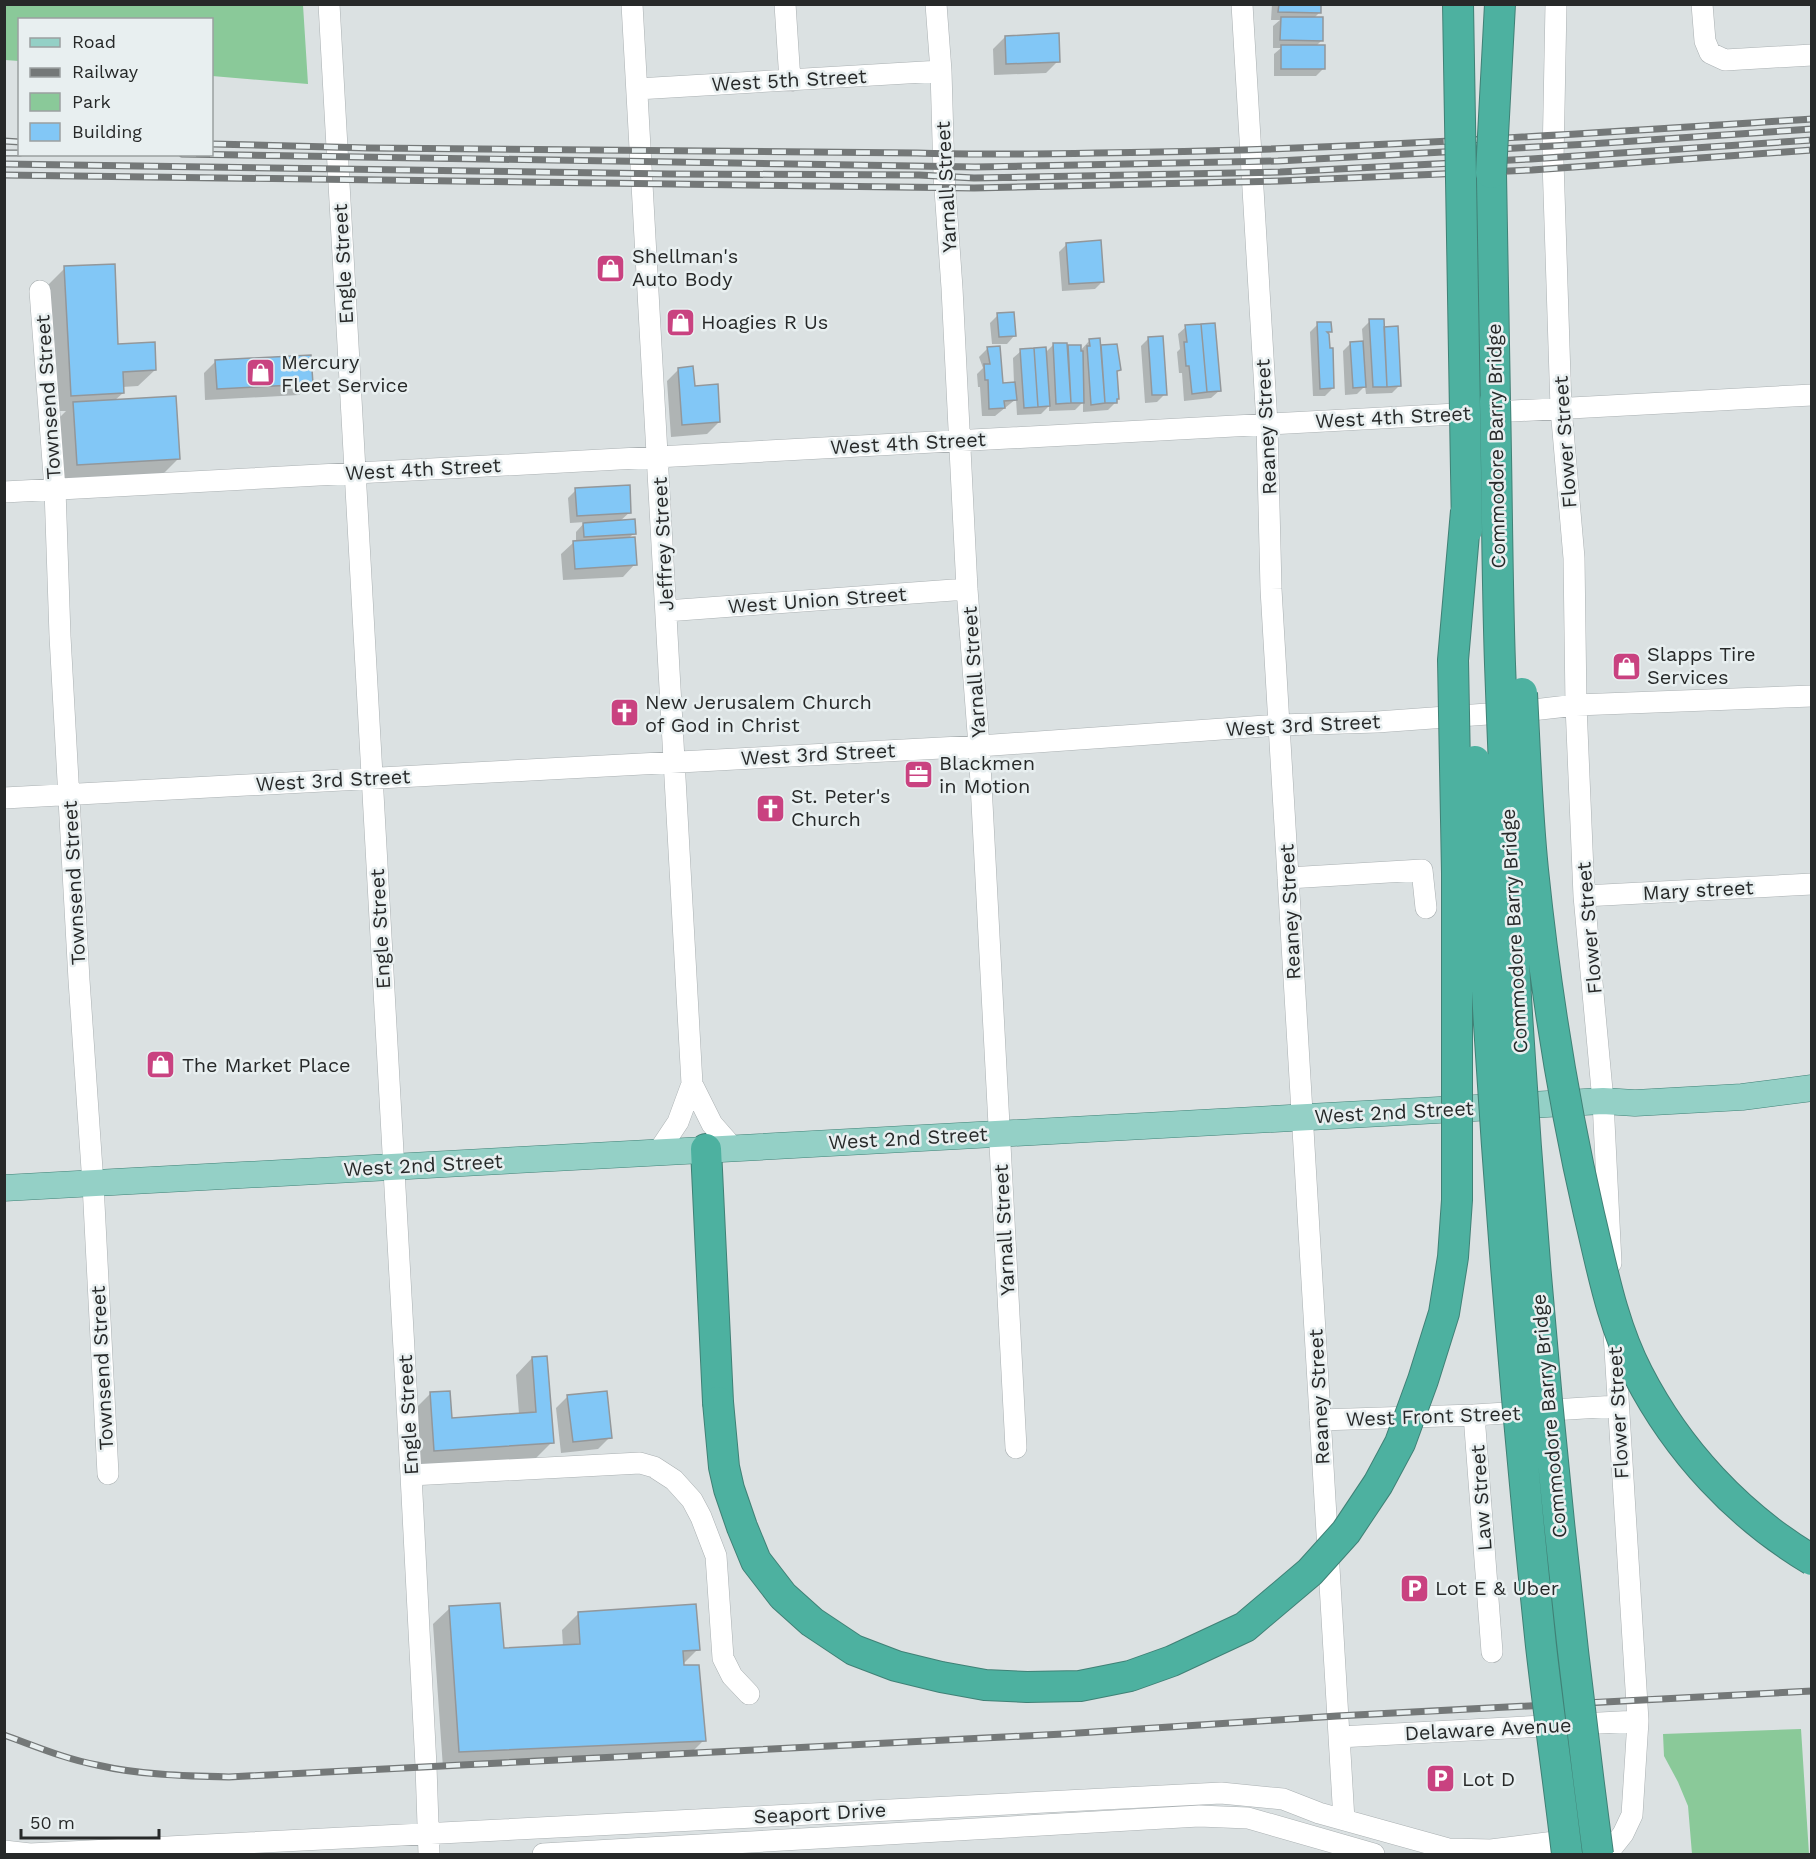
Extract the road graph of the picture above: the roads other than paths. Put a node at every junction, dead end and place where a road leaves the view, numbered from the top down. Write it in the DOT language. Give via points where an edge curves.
graph roads {
  1 [pos="328,4"];
  2 [pos="632,4"];
  3 [pos="785,4"];
  4 [pos="936,4"];
  5 [pos="1242,4"];
  6 [pos="1451,4"];
  7 [pos="1458,4"];
  8 [pos="1489,4"];
  9 [pos="1500,4"];
  10 [pos="1556,4"];
  11 [pos="1702,4"];
  12 [pos="1812,55"];
  13 [pos="941,72"];
  14 [pos="789,81"];
  15 [pos="637,89"];
  16 [pos="1461,145"];
  17 [pos="1491,173"];
  18 [pos="40,291"];
  19 [pos="1812,395"];
  20 [pos="1495,400"];
  21 [pos="1561,408"];
  22 [pos="1267,423"];
  23 [pos="960,440"];
  24 [pos="658,457"];
  25 [pos="355,473"];
  26 [pos="55,489"];
  27 [pos="4,492"];
  28 [pos="1467,511"];
  29 [pos="968,589"];
  30 [pos="666,610"];
  31 [pos="1812,696"];
  32 [pos="1576,705"];
  33 [pos="1279,725"];
  34 [pos="979,746"];
  35 [pos="675,762"];
  36 [pos="371,778"];
  37 [pos="69,794"];
  38 [pos="4,798"];
  39 [pos="1288,878"];
  40 [pos="1812,884"];
  41 [pos="1584,896"];
  42 [pos="1426,908"];
  43 [pos="692,1084"];
  44 [pos="1812,1088"];
  45 [pos="1603,1101"];
  46 [pos="1302,1117"];
  47 [pos="999,1134"];
  48 [pos="720,1149"];
  49 [pos="658,1152"];
  50 [pos="393,1167"];
  51 [pos="93,1184"];
  52 [pos="4,1188"];
  53 [pos="1617,1406"];
  54 [pos="1474,1415"];
  55 [pos="1320,1420"];
  56 [pos="1016,1448"];
  57 [pos="108,1474"];
  58 [pos="411,1475"];
  59 [pos="1812,1560"];
  60 [pos="1492,1652"];
  61 [pos="749,1694"];
  62 [pos="1638,1721"];
  63 [pos="1339,1737"];
  64 [pos="1344,1820"];
  65 [pos="428,1833"];
  66 [pos="4,1851"];
  67 [pos="1606,1851"];
  68 [pos="429,1854"];
  69 [pos="543,1854"];
  70 [pos="1374,1854"];
  71 [pos="1567,1854"];
  1 -- 25 [label="street, Engle Street"];
  2 -- 15 [label="street, Jeffrey Street"];
  3 -- 14 [label="street"];
  4 -- 13 [label="street, Yarnall Street"];
  5 -- 22 [label="street, Reaney Street"];
  6 -- 16 [label="highway, bridge"];
  7 -- 16 [label="highway, Commodore Barry Bridge, bridge"];
  8 -- 17 [label="highway, Commodore Barry Bridge, bridge"];
  9 -- 17 [label="highway, bridge"];
  10 -- 21 [label="street, Flower Street" via="1553,161"];
  11 -- 12 [label="street" via="1705,41 1710,53 1725,60"];
  13 -- 14 [label="street, West 5th Street"];
  13 -- 23 [label="street, Yarnall Street"];
  14 -- 15 [label="street, West 5th Street"];
  15 -- 24 [label="street, Jeffrey Street"];
  16 -- 28 [label="highway, Commodore Barry Bridge, bridge"];
  17 -- 20 [label="highway, Commodore Barry Bridge"];
  18 -- 26 [label="street, Townsend Street"];
  19 -- 21 [label="street, West 4th Street"];
  20 -- 59 [label="highway, bridge" via="1513,556 1533,868 1548,997 1574,1148 1613,1314 1654,1402 1711,1478 1746,1514"];
  20 -- 67 [label="highway, Commodore Barry Bridge, bridge" via="1500,663 1509,860 1537,1285 1558,1514"];
  21 -- 22 [label="street, West 4th Street"];
  21 -- 32 [label="street, Flower Street" via="1574,558"];
  22 -- 23 [label="street, West 4th Street"];
  22 -- 33 [label="street, Reaney Street"];
  23 -- 24 [label="street, West 4th Street"];
  23 -- 29 [label="street, Yarnall Street"];
  24 -- 25 [label="street, West 4th Street"];
  24 -- 30 [label="street, Jeffrey Street"];
  25 -- 26 [label="street, West 4th Street"];
  25 -- 36 [label="street, Engle Street"];
  26 -- 27 [label="street, West 4th Street"];
  26 -- 37 [label="street, Townsend Street"];
  28 -- 48 [label="highway, bridge" via="1453,660 1458,1200 1453,1257 1443,1312 1400,1443 1346,1532 1310,1572 1245,1627 1172,1661 1130,1676 1080,1686 985,1685 941,1677 854,1650 812,1622 783,1596 756,1561 724,1467 718,1402"];
  28 -- 71 [label="highway, Commodore Barry Bridge, bridge" via="1482,914 1502,1215 1539,1627"];
  29 -- 30 [label="street, West Union Street"];
  29 -- 34 [label="street, Yarnall Street"];
  30 -- 35 [label="street, Jeffrey Street"];
  31 -- 32 [label="street, West 3rd Street"];
  32 -- 33 [label="street, West 3rd Street" via="1377,722"];
  32 -- 41 [label="street, Flower Street"];
  33 -- 34 [label="street, West 3rd Street"];
  33 -- 39 [label="street, Reaney Street"];
  34 -- 35 [label="street, West 3rd Street"];
  34 -- 47 [label="street, Yarnall Street"];
  35 -- 36 [label="street, West 3rd Street"];
  35 -- 43 [label="street, Jeffrey Street"];
  36 -- 37 [label="street, West 3rd Street"];
  36 -- 50 [label="street, Engle Street"];
  37 -- 38 [label="street, West 3rd Street"];
  37 -- 51 [label="street, Townsend Street"];
  39 -- 42 [label="street" via="1422,870"];
  39 -- 46 [label="street, Reaney Street"];
  40 -- 41 [label="street, Mary street"];
  41 -- 45 [label="street, Flower Street"];
  43 -- 48 [label="street"];
  43 -- 49 [label="street" via="678,1122"];
  44 -- 45 [label="main road, West 2nd Street" via="1742,1097"];
  45 -- 46 [label="main road, West 2nd Street"];
  45 -- 53 [label="street, Flower Street"];
  46 -- 47 [label="main road, West 2nd Street"];
  46 -- 55 [label="street, Reaney Street"];
  47 -- 48 [label="main road, West 2nd Street"];
  47 -- 56 [label="street, Yarnall Street"];
  48 -- 49 [label="main road, West 2nd Street"];
  49 -- 50 [label="main road, West 2nd Street"];
  50 -- 51 [label="main road, West 2nd Street"];
  50 -- 58 [label="street, Engle Street"];
  51 -- 52 [label="main road, West 2nd Street"];
  51 -- 57 [label="street, Townsend Street"];
  53 -- 54 [label="street, West Front Street"];
  53 -- 62 [label="street, Flower Street"];
  54 -- 55 [label="street, West Front Street"];
  54 -- 60 [label="street, Law Street"];
  55 -- 63 [label="street, Reaney Street"];
  58 -- 61 [label="street" via="640,1463 654,1467 674,1480 701,1517 716,1556 723,1658 732,1676"];
  58 -- 65 [label="street, Engle Street"];
  62 -- 63 [label="street, Delaware Avenue"];
  62 -- 67 [label="street, Flower Street" via="1632,1815 1623,1834"];
  63 -- 64 [label="street, Reaney Street"];
  64 -- 65 [label="street, Seaport Drive" via="1283,1799 1221,1793"];
  64 -- 67 [label="street, Seaport Drive" via="1449,1849 1491,1850 1592,1838"];
  65 -- 66 [label="street, Seaport Drive" via="30,1854"];
  65 -- 68 [label="street, Engle Street"];
  69 -- 70 [label="street, Seaport Drive" via="1199,1816 1248,1818"];
}
